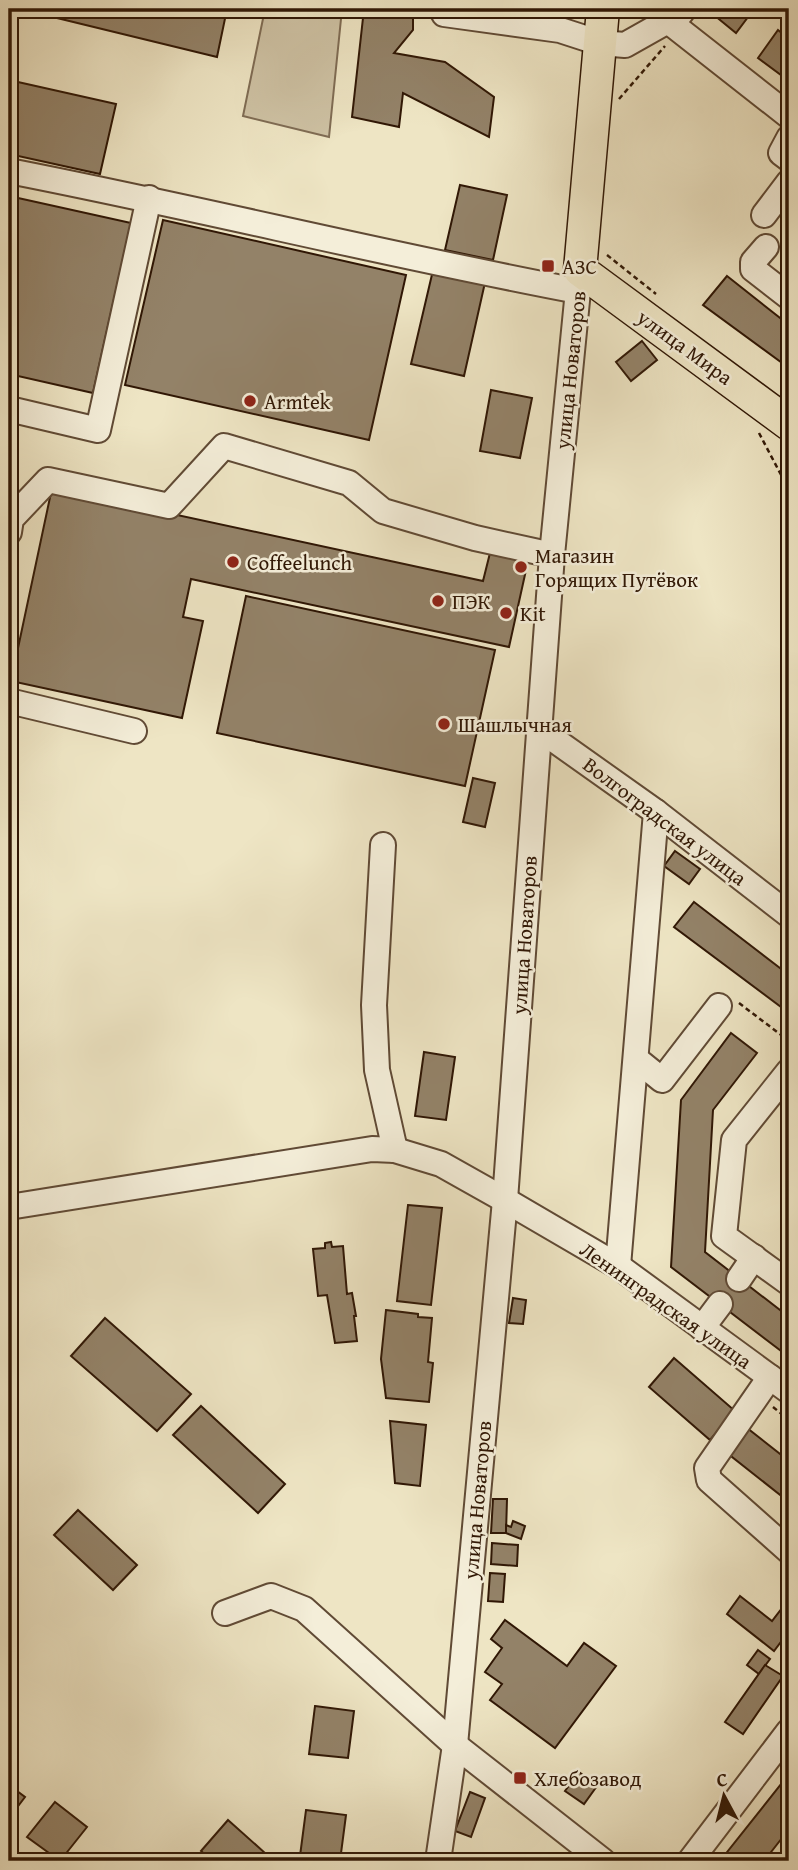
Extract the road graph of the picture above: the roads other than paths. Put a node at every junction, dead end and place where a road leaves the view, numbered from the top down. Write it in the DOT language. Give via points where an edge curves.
graph roads {
  1 [pos="603,9"];
  2 [pos="444,14"];
  3 [pos="677,20"];
  4 [pos="600,43"];
  5 [pos="789,116"];
  6 [pos="789,138"];
  7 [pos="789,159"];
  8 [pos="9,171"];
  9 [pos="789,182"];
  10 [pos="149,198"];
  11 [pos="764,215"];
  12 [pos="765,247"];
  13 [pos="587,270"];
  14 [pos="789,297"];
  15 [pos="9,409"];
  16 [pos="780,411"];
  17 [pos="9,532"];
  18 [pos="552,555"];
  19 [pos="9,701"];
  20 [pos="539,729"];
  21 [pos="134,731"];
  22 [pos="656,812"];
  23 [pos="383,845"];
  24 [pos="789,915"];
  25 [pos="719,1006"];
  26 [pos="635,1059"];
  27 [pos="789,1071"];
  28 [pos="395,1150"];
  29 [pos="505,1200"];
  30 [pos="9,1207"];
  31 [pos="754,1257"];
  32 [pos="618,1266"];
  33 [pos="739,1279"];
  34 [pos="789,1283"];
  35 [pos="720,1304"];
  36 [pos="702,1328"];
  37 [pos="779,1384"];
  38 [pos="789,1550"];
  39 [pos="225,1613"];
  40 [pos="789,1731"];
  41 [pos="455,1745"];
  42 [pos="438,1861"];
  43 [pos="603,1861"];
  44 [pos="690,1861"];
  1 -- 4 [label="main road, улица Новаторов"];
  2 -- 4 [label="street" via="560,30"];
  3 -- 4 [label="street" via="625,45"];
  3 -- 5 [label="street"];
  4 -- 13 [label="main road, улица Новаторов"];
  6 -- 7 [label="street" via="781,153"];
  8 -- 10 [label="street"];
  9 -- 11 [label="street"];
  10 -- 13 [label="street" via="509,278"];
  10 -- 15 [label="street" via="98,430"];
  12 -- 14 [label="street" via="753,269"];
  13 -- 16 [label="main road, улица Мира"];
  13 -- 18 [label="street, улица Новаторов"];
  17 -- 18 [label="street" via="11,519 48,480 169,506 224,446 349,483 383,511"];
  18 -- 20 [label="street, улица Новаторов"];
  19 -- 21 [label="street"];
  20 -- 22 [label="street, Волгоградская улица"];
  20 -- 29 [label="street, улица Новаторов"];
  22 -- 24 [label="street, Волгоградская улица"];
  22 -- 26 [label="street"];
  23 -- 28 [label="street" via="374,1005 377,1070"];
  25 -- 26 [label="street" via="662,1080"];
  26 -- 32 [label="street"];
  27 -- 31 [label="street" via="734,1140 724,1236"];
  28 -- 29 [label="street, Ленинградская улица" via="442,1164"];
  28 -- 30 [label="street, Ленинградская улица" via="372,1149"];
  29 -- 32 [label="street, Ленинградская улица"];
  29 -- 41 [label="street, улица Новаторов"];
  31 -- 33 [label="street"];
  31 -- 34 [label="street"];
  32 -- 36 [label="street, Ленинградская улица"];
  35 -- 36 [label="street"];
  36 -- 37 [label="street, Ленинградская улица"];
  37 -- 38 [label="street" via="706,1468 709,1480"];
  39 -- 41 [label="street" via="271,1595 304,1609"];
  40 -- 44 [label="street"];
  41 -- 42 [label="street, улица Новаторов"];
  41 -- 43 [label="street"];
}
